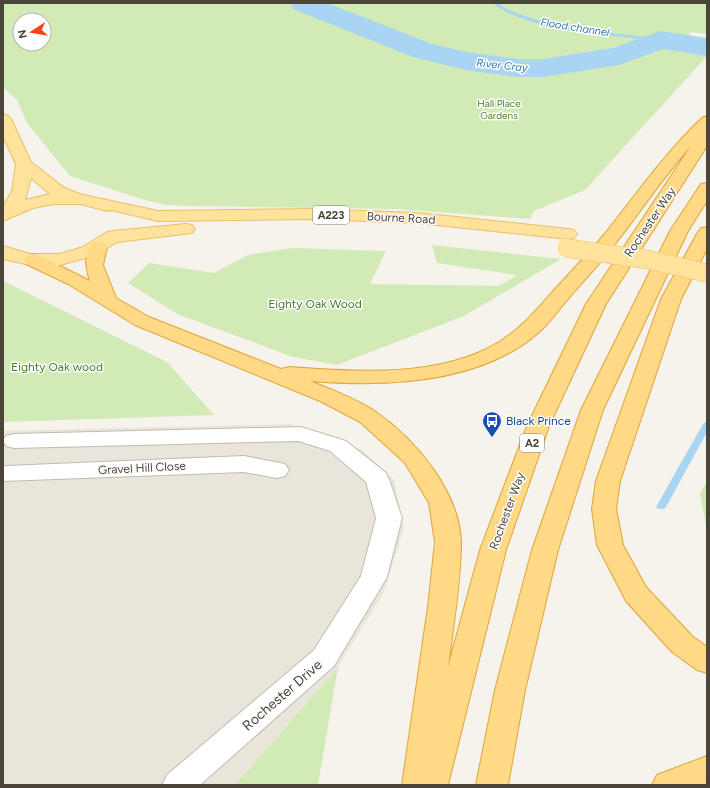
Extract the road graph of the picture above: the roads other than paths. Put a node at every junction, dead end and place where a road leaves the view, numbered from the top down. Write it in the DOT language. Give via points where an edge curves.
graph roads {
  1 [pos="3,119"];
  2 [pos="707,121"];
  3 [pos="707,134"];
  4 [pos="24,164"];
  5 [pos="707,188"];
  6 [pos="76,198"];
  7 [pos="94,201"];
  8 [pos="4,215"];
  9 [pos="707,232"];
  10 [pos="567,241"];
  11 [pos="105,242"];
  12 [pos="3,252"];
  13 [pos="707,258"];
  14 [pos="33,260"];
  15 [pos="707,273"];
  16 [pos="107,301"];
  17 [pos="268,371"];
  18 [pos="266,434"];
  19 [pos="8,442"];
  20 [pos="277,470"];
  21 [pos="4,474"];
  22 [pos="707,662"];
  23 [pos="707,769"];
  24 [pos="178,785"];
  25 [pos="418,785"];
  26 [pos="432,785"];
  27 [pos="492,785"];
  28 [pos="668,785"];
  1 -- 4 [label="main road"];
  2 -- 17 [label="highway" via="685,141 608,241 531,329 504,347 453,367 402,375 338,377"];
  3 -- 26 [label="highway, Rochester Way / A2" via="596,304 538,426 493,550"];
  4 -- 6 [label="main road" via="57,191"];
  4 -- 8 [label="main road" via="22,190 17,202"];
  5 -- 27 [label="highway" via="679,231 592,410 545,550 510,690"];
  6 -- 7 [label="main road"];
  6 -- 8 [label="main road" via="34,202"];
  7 -- 10 [label="main road, Bourne Road / A223" via="158,216 311,214 418,218"];
  7 -- 11 [label="main road" via="115,212 119,220 118,229"];
  9 -- 22 [label="highway" via="671,299 608,481 604,509 610,545 636,594 682,644"];
  10 -- 11 [label="main road, Bourne Road / A223" via="527,243 399,231 264,228 167,230"];
  10 -- 13 [label="main road, Bourne Road / A223" via="654,247"];
  10 -- 15 [label="main road, Bourne Road / A223, bridge"];
  11 -- 14 [label="main road, Bourne Road" via="68,258"];
  11 -- 16 [label="highway" via="94,265"];
  12 -- 14 [label="main road, Bourne Road"];
  14 -- 16 [label="highway" via="75,280"];
  16 -- 17 [label="highway" via="142,321"];
  17 -- 25 [label="highway" via="328,396 368,417 414,458 441,503 448,542 442,607"];
  18 -- 19 [label="street, Gravel Hill Close"];
  18 -- 24 [label="street, Rochester Drive" via="301,434 338,446 377,479 389,518 374,577 324,658"];
  19 -- 21 [label="street, Gravel Hill Close"];
  20 -- 21 [label="street, Gravel Hill Close" via="244,464"];
  23 -- 28 [label="highway"];
}
